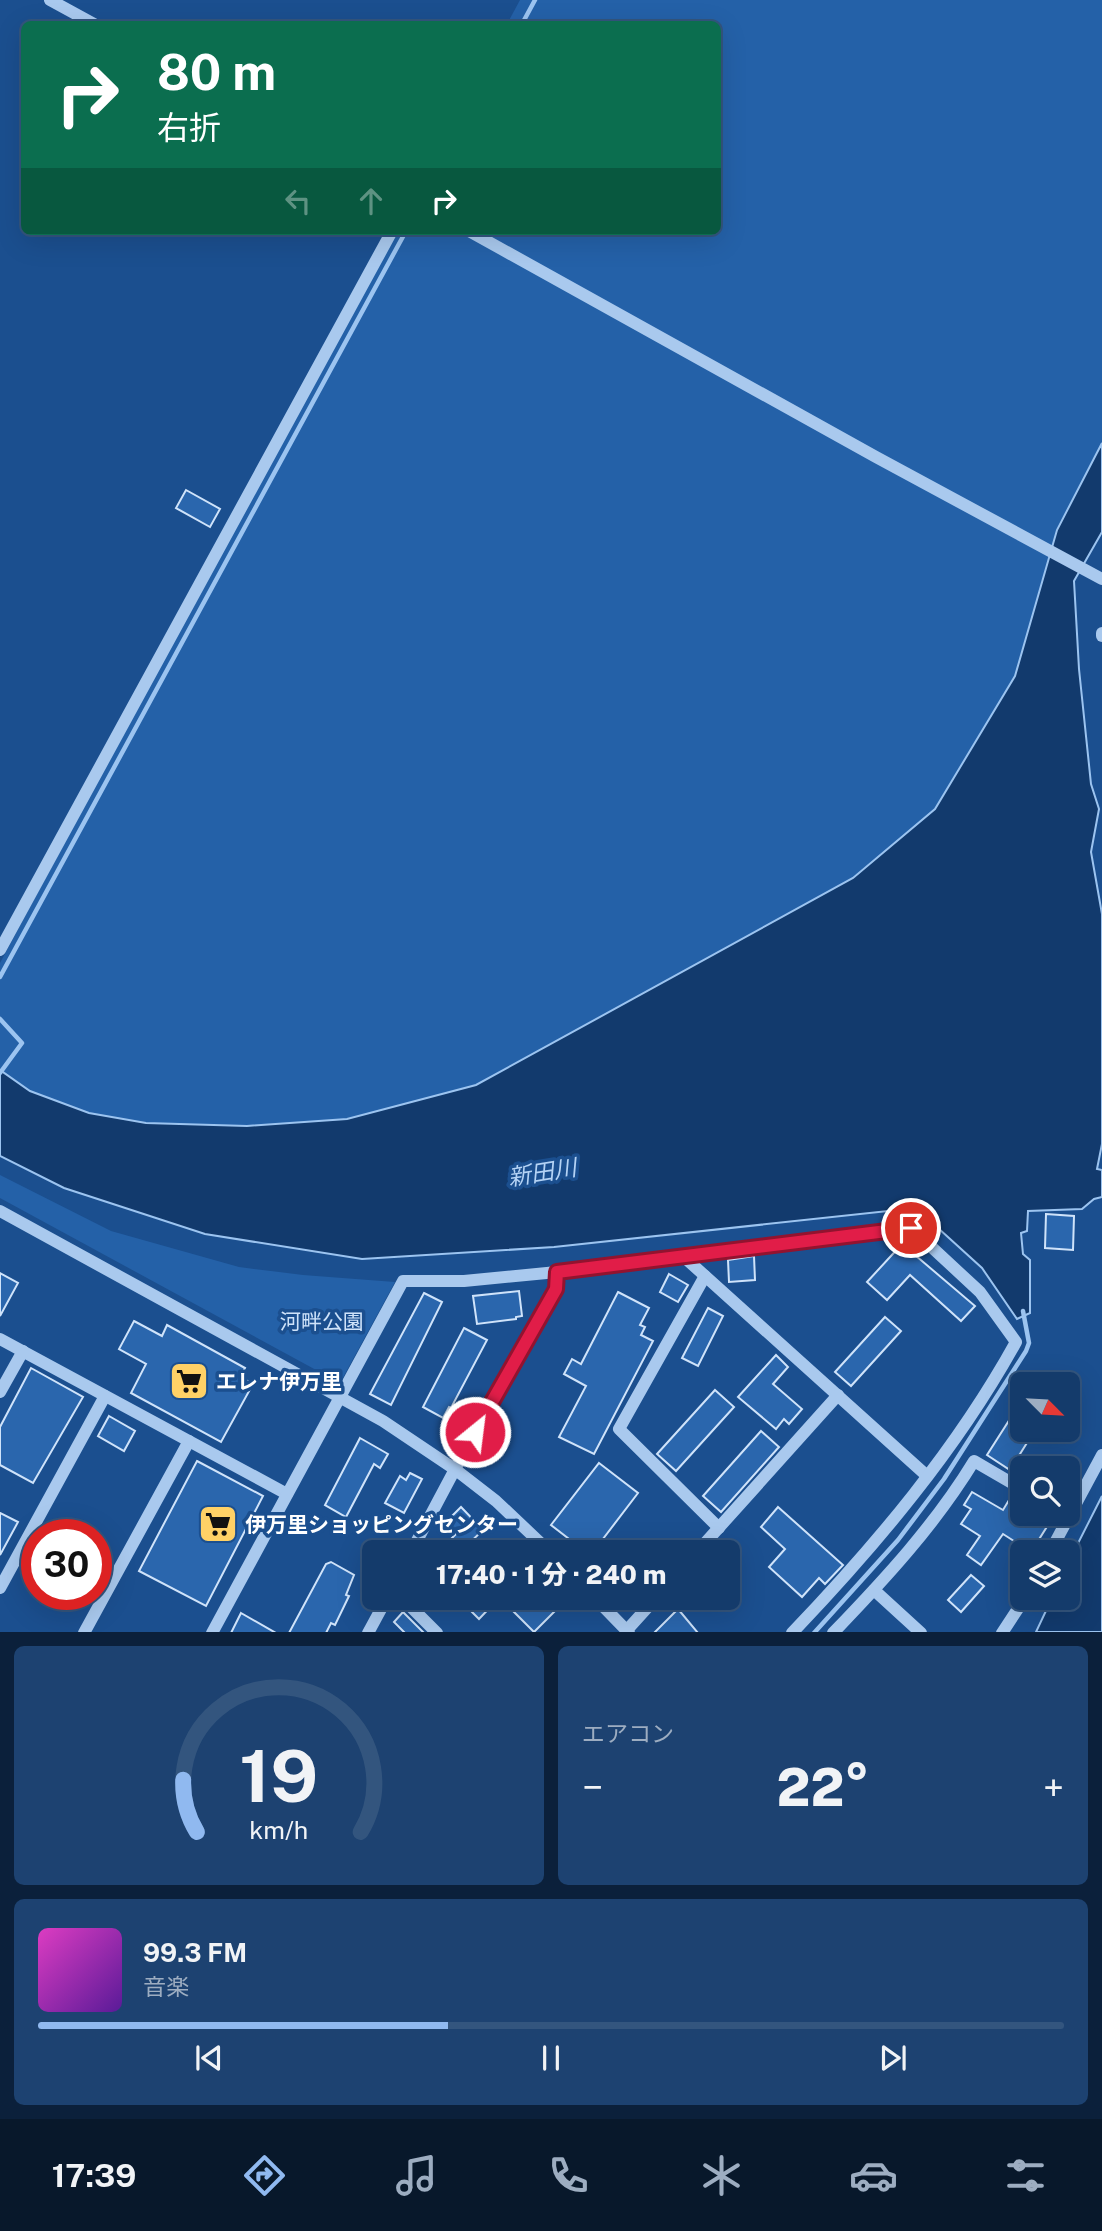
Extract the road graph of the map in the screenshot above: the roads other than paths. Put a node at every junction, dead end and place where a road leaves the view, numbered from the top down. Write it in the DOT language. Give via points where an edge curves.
graph roads {
  1 [pos="50,0"];
  2 [pos="88,21"];
  3 [pos="390,235"];
  4 [pos="476,235"];
  5 [pos="1100,578"];
  6 [pos="0,950"];
  7 [pos="0,1211"];
  8 [pos="684,1258"];
  9 [pos="557,1272"];
  10 [pos="705,1276"];
  11 [pos="0,1339"];
  12 [pos="23,1351"];
  13 [pos="0,1392"];
  14 [pos="838,1395"];
  15 [pos="104,1396"];
  16 [pos="340,1398"];
  17 [pos="189,1441"];
  18 [pos="1102,1455"];
  19 [pos="456,1470"];
  20 [pos="926,1475"];
  21 [pos="1010,1482"];
  22 [pos="287,1494"];
  23 [pos="1080,1494"];
  24 [pos="719,1528"];
  25 [pos="418,1540"];
  26 [pos="537,1540"];
  27 [pos="708,1540"];
  28 [pos="0,1588"];
  29 [pos="874,1590"];
  30 [pos="380,1610"];
  31 [pos="414,1610"];
  32 [pos="607,1610"];
  33 [pos="646,1610"];
  34 [pos="1017,1610"];
  35 [pos="628,1631"];
  36 [pos="85,1632"];
  37 [pos="213,1632"];
  38 [pos="369,1632"];
  39 [pos="437,1632"];
  40 [pos="793,1632"];
  41 [pos="835,1632"];
  42 [pos="920,1632"];
  43 [pos="1003,1632"];
  1 -- 2 [label="street"];
  3 -- 6 [label="street"];
  4 -- 5 [label="street"];
  7 -- 16 [label="street"];
  8 -- 9 [label="street"];
  8 -- 10 [label="street"];
  8 -- 20 [label="street" via="694,1253 911,1228 980,1292 1016,1342"];
  9 -- 16 [label="street" via="464,1281 403,1281"];
  9 -- 19 [label="street" via="556,1289"];
  10 -- 14 [label="street"];
  10 -- 24 [label="street" via="619,1429"];
  11 -- 12 [label="street"];
  12 -- 13 [label="street"];
  12 -- 15 [label="street"];
  14 -- 20 [label="street"];
  14 -- 24 [label="street"];
  15 -- 17 [label="street"];
  15 -- 28 [label="street"];
  16 -- 19 [label="street"];
  16 -- 22 [label="street"];
  17 -- 22 [label="street"];
  17 -- 36 [label="street"];
  18 -- 23 [label="street"];
  19 -- 25 [label="street"];
  19 -- 26 [label="street"];
  20 -- 40 [label="street" via="882,1533"];
  21 -- 29 [label="street" via="974,1461 921,1536"];
  22 -- 37 [label="street"];
  24 -- 27 [label="street"];
  29 -- 41 [label="street"];
  29 -- 42 [label="street"];
  30 -- 38 [label="street"];
  31 -- 39 [label="street"];
  32 -- 35 [label="street"];
  33 -- 35 [label="street"];
  34 -- 43 [label="street"];
}
